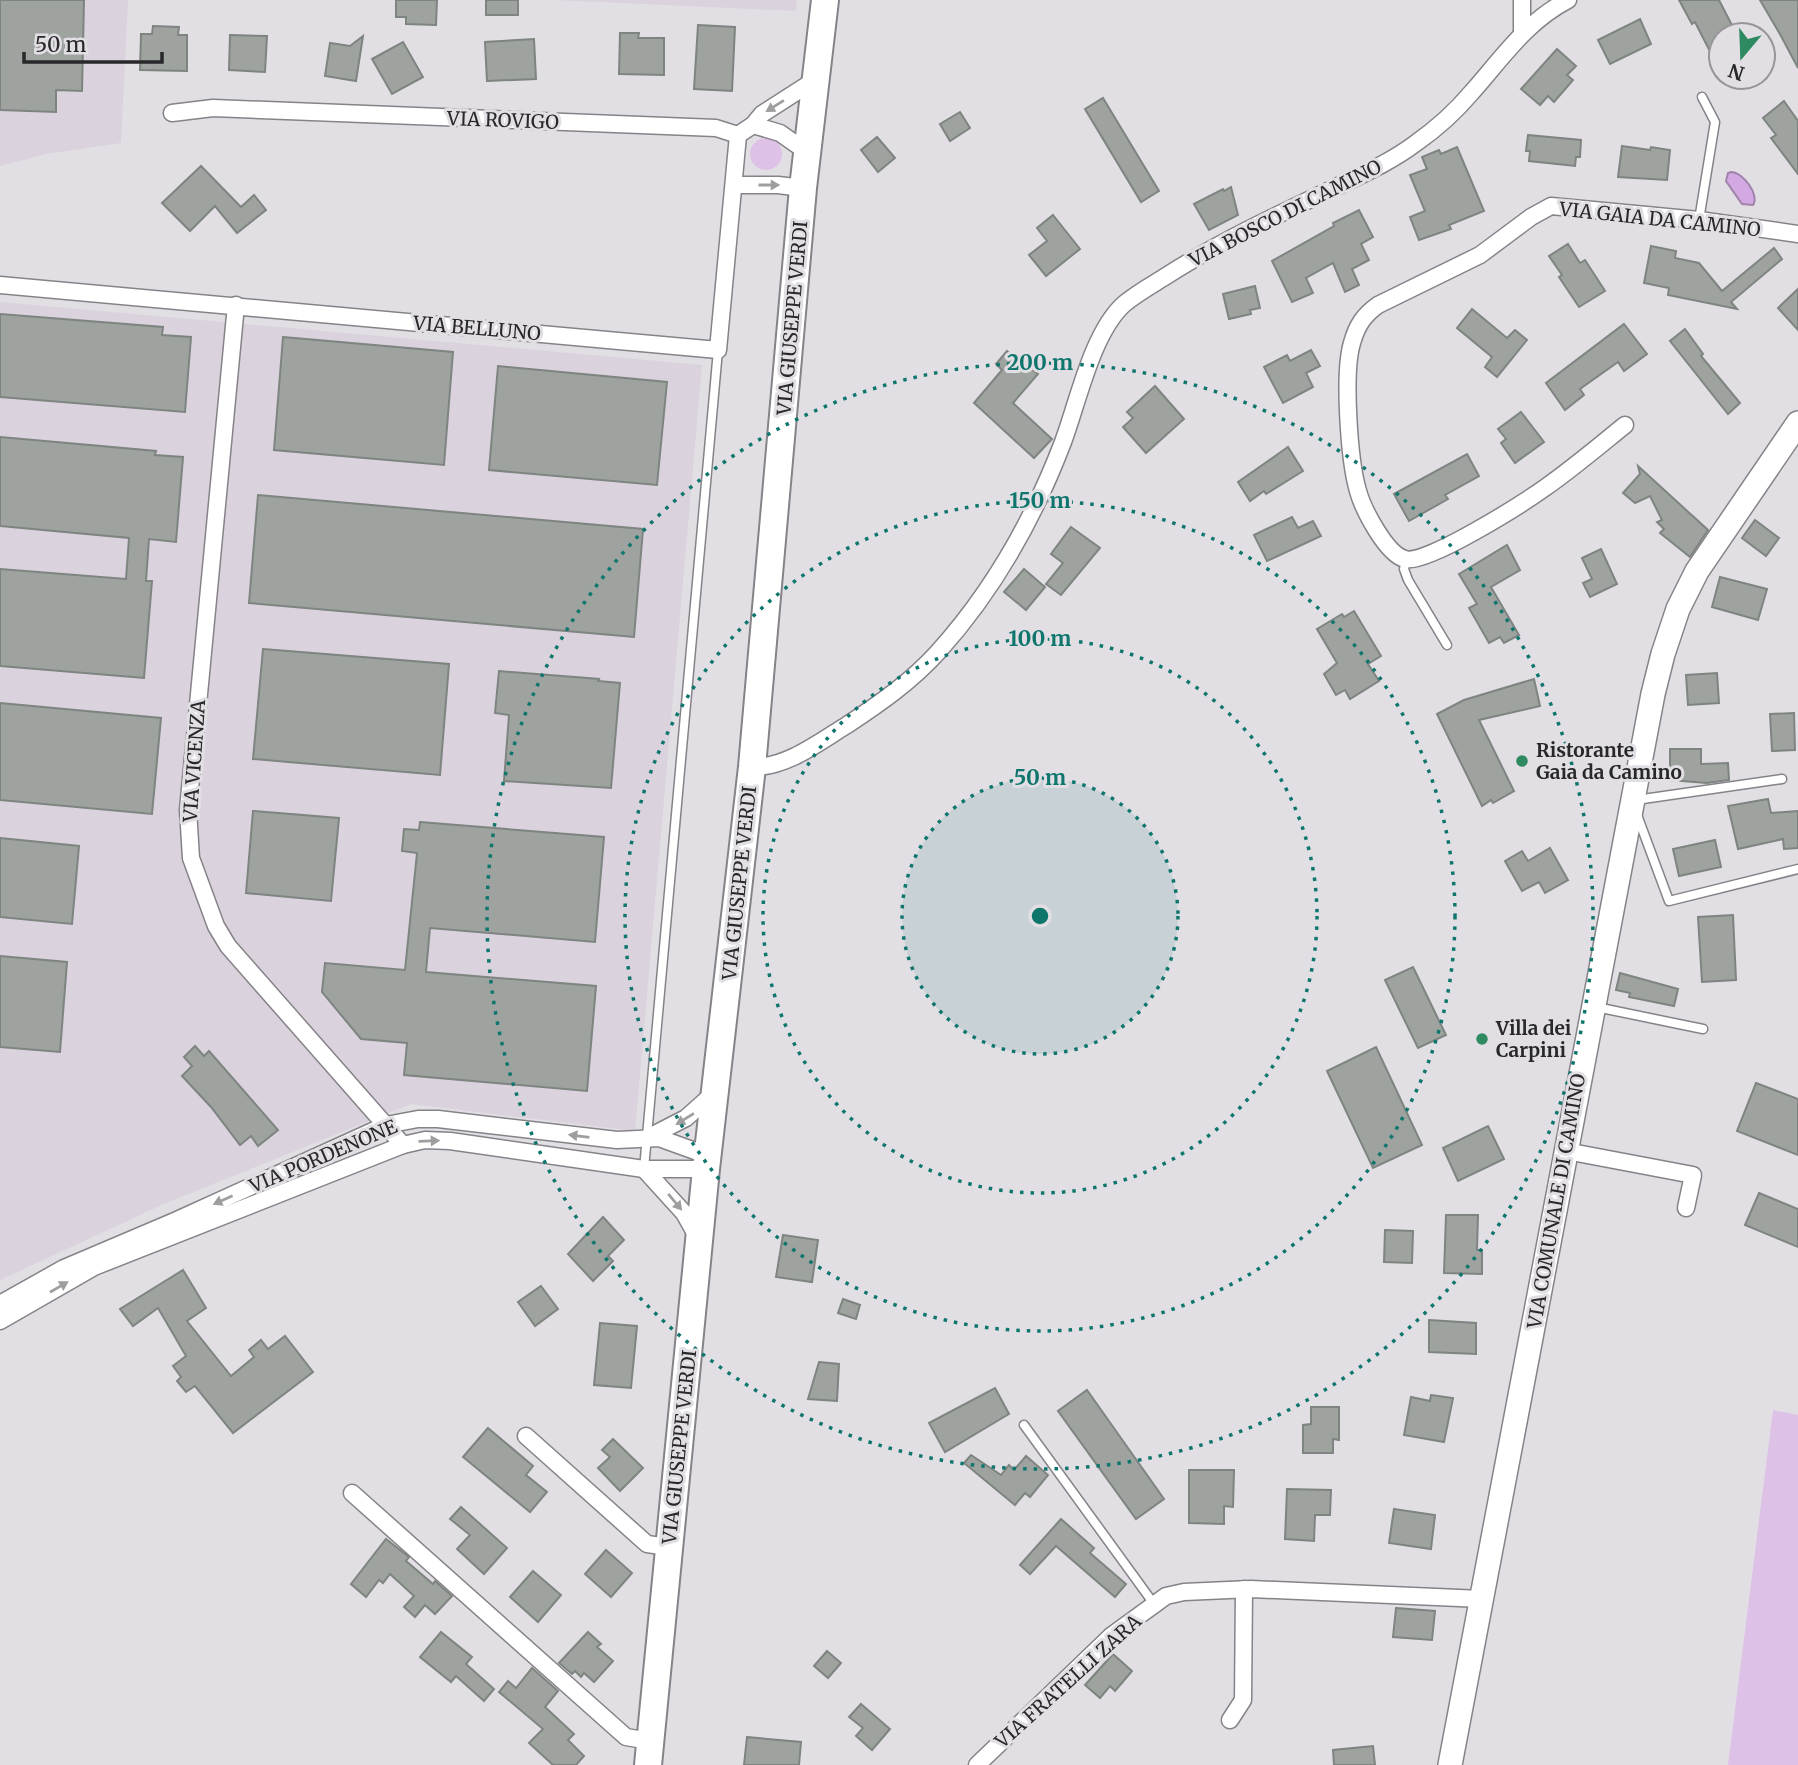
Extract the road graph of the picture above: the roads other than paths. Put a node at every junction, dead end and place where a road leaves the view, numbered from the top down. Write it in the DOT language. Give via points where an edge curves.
graph roads {
  1 [pos="825,0"];
  2 [pos="1522,0"];
  3 [pos="1568,0"];
  4 [pos="1522,33"];
  5 [pos="815,80"];
  6 [pos="1702,97"];
  7 [pos="172,113"];
  8 [pos="753,125"];
  9 [pos="738,135"];
  10 [pos="807,152"];
  11 [pos="734,185"];
  12 [pos="803,188"];
  13 [pos="1699,220"];
  14 [pos="1798,234"];
  15 [pos="0,285"];
  16 [pos="236,305"];
  17 [pos="718,350"];
  18 [pos="1798,423"];
  19 [pos="1625,425"];
  20 [pos="1406,560"];
  21 [pos="1447,645"];
  22 [pos="752,767"];
  23 [pos="1782,779"];
  24 [pos="1632,800"];
  25 [pos="1798,869"];
  26 [pos="1592,1007"];
  27 [pos="1703,1029"];
  28 [pos="716,1091"];
  29 [pos="386,1125"];
  30 [pos="647,1138"];
  31 [pos="403,1145"];
  32 [pos="1566,1151"];
  33 [pos="708,1163"];
  34 [pos="644,1169"];
  35 [pos="1686,1208"];
  36 [pos="169,1230"];
  37 [pos="699,1241"];
  38 [pos="0,1304"];
  39 [pos="0,1321"];
  40 [pos="1024,1425"];
  41 [pos="526,1436"];
  42 [pos="352,1493"];
  43 [pos="669,1547"];
  44 [pos="1244,1589"];
  45 [pos="1482,1599"];
  46 [pos="1154,1604"];
  47 [pos="1230,1720"];
  48 [pos="649,1753"];
  49 [pos="977,1765"];
  50 [pos="1450,1765"];
  1 -- 5 [label="main road, VIA GIUSEPPE VERDI"];
  2 -- 4 [label="street"];
  3 -- 4 [label="street, VIA BOSCO DI CAMINO"];
  4 -- 22 [label="street, VIA BOSCO DI CAMINO" via="1470,95 1414,145 1201,254 1124,305 1101,336 1051,474 1031,515 1009,556 944,645 882,702 792,757 765,768"];
  5 -- 8 [label="street, one-way" via="762,114"];
  5 -- 10 [label="main road, VIA GIUSEPPE VERDI"];
  6 -- 13 [label="lane" via="1715,122"];
  7 -- 9 [label="street, VIA ROVIGO" via="213,108 716,128"];
  8 -- 9 [label="street"];
  8 -- 10 [label="street" via="780,133"];
  9 -- 11 [label="street"];
  10 -- 12 [label="main road, VIA GIUSEPPE VERDI"];
  11 -- 12 [label="street, one-way"];
  11 -- 17 [label="street"];
  12 -- 22 [label="main road, VIA GIUSEPPE VERDI"];
  13 -- 14 [label="street, VIA GAIA DA CAMINO"];
  13 -- 20 [label="street, VIA GAIA DA CAMINO" via="1551,206 1480,255 1363,315 1352,344 1348,378 1351,456 1358,493 1380,535 1391,551"];
  15 -- 16 [label="street, VIA BELLUNO"];
  16 -- 17 [label="street, VIA BELLUNO"];
  16 -- 29 [label="street, VIA VICENZA" via="188,810 191,858 208,908 228,946"];
  17 -- 30 [label="lane"];
  18 -- 24 [label="street, VIA COMUNALE DI CAMINO" via="1697,571 1678,609 1653,694"];
  19 -- 20 [label="street" via="1512,509 1439,551"];
  20 -- 21 [label="lane" via="1408,580"];
  22 -- 28 [label="main road, VIA GIUSEPPE VERDI"];
  23 -- 24 [label="lane"];
  24 -- 25 [label="lane" via="1669,901"];
  24 -- 26 [label="street, VIA COMUNALE DI CAMINO"];
  26 -- 27 [label="lane"];
  26 -- 32 [label="street, VIA COMUNALE DI CAMINO"];
  28 -- 30 [label="street, one-way" via="686,1118"];
  28 -- 33 [label="main road, VIA GIUSEPPE VERDI"];
  30 -- 29 [label="street, VIA PORDENONE, one-way" via="618,1140 438,1119"];
  29 -- 31 [label="street, VIA VICENZA"];
  29 -- 36 [label="street, VIA PORDENONE, one-way"];
  30 -- 33 [label="street, VIA PORDENONE" via="671,1141"];
  30 -- 34 [label="lane"];
  31 -- 34 [label="street, VIA PORDENONE, one-way" via="450,1141"];
  31 -- 36 [label="street, VIA PORDENONE"];
  32 -- 35 [label="street" via="1693,1175"];
  32 -- 45 [label="street, VIA COMUNALE DI CAMINO"];
  33 -- 34 [label="street, VIA PORDENONE"];
  33 -- 37 [label="main road, VIA GIUSEPPE VERDI"];
  34 -- 37 [label="street, one-way" via="684,1213"];
  36 -- 38 [label="street, VIA PORDENONE" via="64,1268"];
  39 -- 36 [label="street, VIA PORDENONE, one-way"];
  37 -- 43 [label="main road, VIA GIUSEPPE VERDI"];
  40 -- 46 [label="lane"];
  41 -- 43 [label="street" via="647,1544"];
  42 -- 48 [label="street"];
  43 -- 48 [label="main road, VIA GIUSEPPE VERDI"];
  44 -- 45 [label="street, VIA FRATELLI ZARA"];
  44 -- 46 [label="street, VIA FRATELLI ZARA" via="1185,1592"];
  44 -- 47 [label="street" via="1243,1700"];
  45 -- 50 [label="street, VIA COMUNALE DI CAMINO"];
  46 -- 49 [label="street, VIA FRATELLI ZARA" via="1111,1636"];
}
